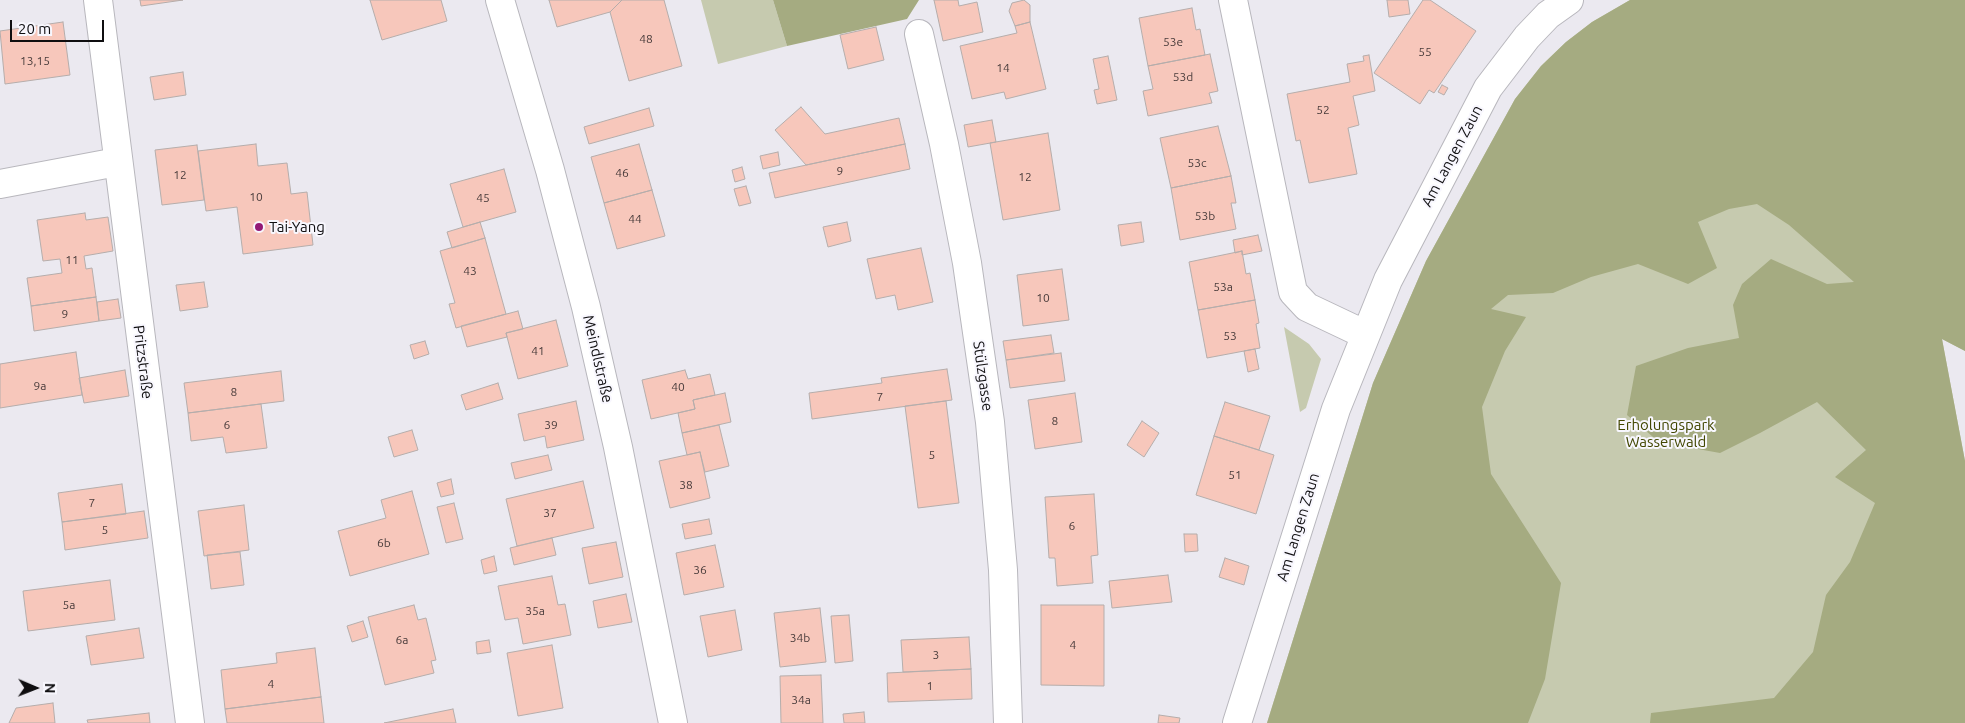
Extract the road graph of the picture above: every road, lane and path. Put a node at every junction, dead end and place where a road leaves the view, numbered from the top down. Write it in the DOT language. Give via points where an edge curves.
graph roads {
  1 [pos="98,0"];
  2 [pos="500,0"];
  3 [pos="1233,0"];
  4 [pos="1569,0"];
  5 [pos="919,34"];
  6 [pos="117,162"];
  7 [pos="0,184"];
  8 [pos="1364,334"];
  9 [pos="190,723"];
  10 [pos="673,723"];
  11 [pos="1008,723"];
  12 [pos="1238,723"];
  1 -- 6 [label="street, Pritzstraße"];
  2 -- 10 [label="street, Meindlstraße" via="586,306"];
  3 -- 8 [label="street" via="1293,292 1307,307"];
  4 -- 8 [label="street, Am Langen Zaun" via="1527,36 1488,88 1413,230"];
  5 -- 11 [label="street, Stülzgasse" via="967,263 990,422 1003,570"];
  6 -- 7 [label="street"];
  6 -- 9 [label="street, Pritzstraße"];
  8 -- 12 [label="street, Am Langen Zaun" via="1336,409"];
}
